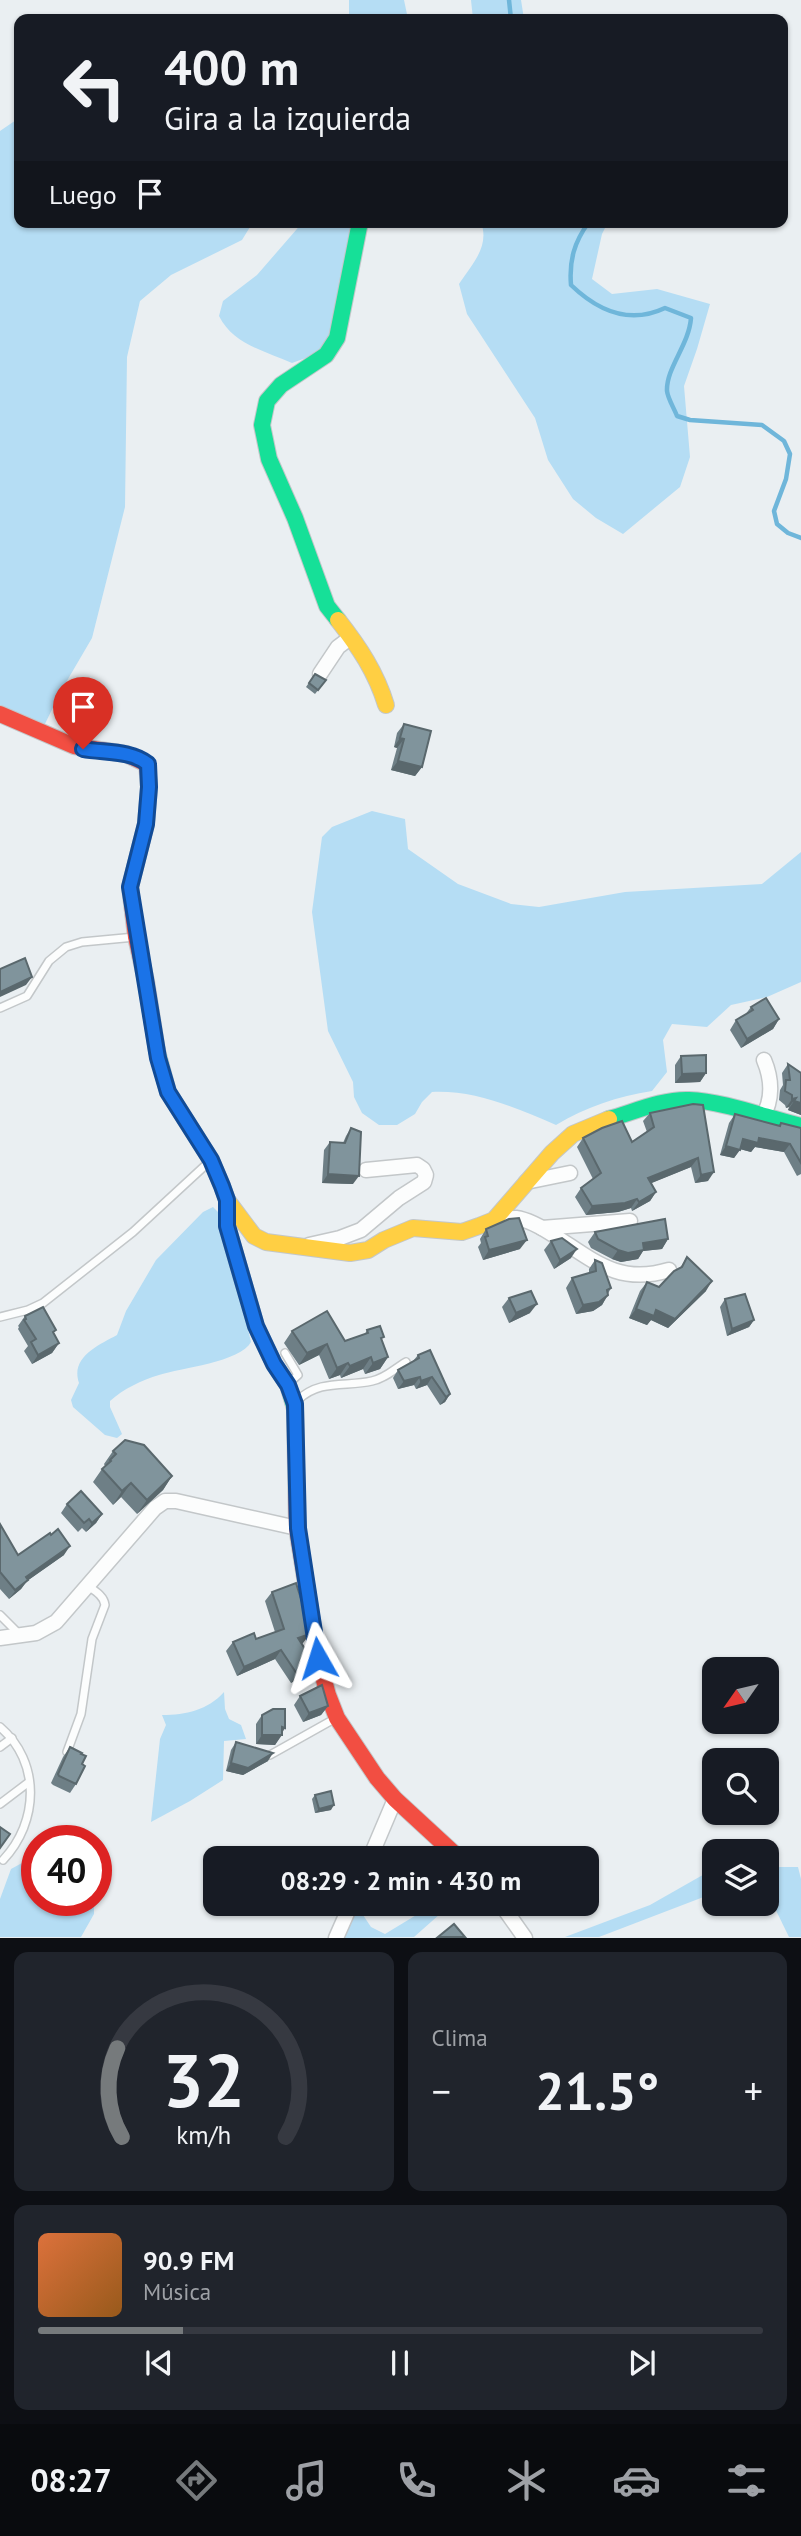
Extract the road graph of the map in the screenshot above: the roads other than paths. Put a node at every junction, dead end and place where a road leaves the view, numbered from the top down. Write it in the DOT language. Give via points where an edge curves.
graph roads {
  1 [pos="359,228"];
  2 [pos="350,638"];
  3 [pos="320,674"];
  4 [pos="386,705"];
  5 [pos="0,714"];
  6 [pos="136,937"];
  7 [pos="0,1008"];
  8 [pos="764,1060"];
  9 [pos="762,1118"];
  10 [pos="801,1126"];
  11 [pos="211,1160"];
  12 [pos="366,1170"];
  13 [pos="570,1173"];
  14 [pos="524,1183"];
  15 [pos="227,1200"];
  16 [pos="494,1220"];
  17 [pos="630,1221"];
  18 [pos="542,1228"];
  19 [pos="304,1246"];
  20 [pos="669,1270"];
  21 [pos="0,1317"];
  22 [pos="285,1353"];
  23 [pos="406,1362"];
  24 [pos="288,1385"];
  25 [pos="295,1404"];
  26 [pos="298,1528"];
  27 [pos="88,1586"];
  28 [pos="0,1615"];
  29 [pos="21,1636"];
  30 [pos="0,1639"];
  31 [pos="337,1718"];
  32 [pos="0,1727"];
  33 [pos="12,1738"];
  34 [pos="0,1747"];
  35 [pos="67,1752"];
  36 [pos="270,1755"];
  37 [pos="29,1782"];
  38 [pos="395,1799"];
  39 [pos="0,1804"];
  40 [pos="375,1846"];
  41 [pos="446,1846"];
  42 [pos="3,1860"];
  43 [pos="346,1916"];
  44 [pos="510,1916"];
  45 [pos="336,1937"];
  46 [pos="525,1937"];
  1 -- 2 [label="street" via="337,338 326,355 281,385 267,401 262,425 269,459 327,606"];
  2 -- 3 [label="street"];
  2 -- 4 [label="street" via="362,651"];
  5 -- 6 [label="street" via="71,746 135,756 148,764 146,824 130,887"];
  6 -- 7 [label="lane" via="66,947 49,961 27,996"];
  6 -- 11 [label="street" via="165,1083"];
  8 -- 9 [label="street" via="771,1090"];
  9 -- 10 [label="street"];
  9 -- 14 [label="street" via="687,1100 652,1106 573,1134"];
  11 -- 15 [label="street"];
  11 -- 21 [label="lane" via="132,1232 43,1303"];
  12 -- 19 [label="street" via="417,1165 426,1175 424,1182 361,1230"];
  13 -- 14 [label="street"];
  14 -- 16 [label="street"];
  15 -- 19 [label="street" via="254,1236 266,1242"];
  15 -- 24 [label="street" via="227,1226 256,1326"];
  16 -- 18 [label="street" via="515,1218"];
  16 -- 19 [label="street" via="462,1232 413,1228 368,1250 349,1253"];
  17 -- 18 [label="street"];
  18 -- 20 [label="street" via="620,1274"];
  22 -- 24 [label="lane" via="298,1375"];
  23 -- 25 [label="lane" via="375,1381 316,1388"];
  24 -- 25 [label="street"];
  25 -- 26 [label="street"];
  26 -- 27 [label="street" via="165,1502"];
  26 -- 31 [label="street" via="318,1658"];
  27 -- 29 [label="street" via="56,1622"];
  27 -- 35 [label="lane" via="99,1593 105,1605 92,1639 81,1714"];
  28 -- 29 [label="lane"];
  29 -- 30 [label="street"];
  31 -- 36 [label="lane"];
  31 -- 38 [label="street"];
  32 -- 33 [label="lane"];
  33 -- 34 [label="lane"];
  33 -- 37 [label="lane" via="24,1754"];
  37 -- 39 [label="lane"];
  37 -- 42 [label="lane" via="27,1819"];
  38 -- 40 [label="street"];
  38 -- 41 [label="street"];
  43 -- 45 [label="street"];
  44 -- 46 [label="street"];
}
